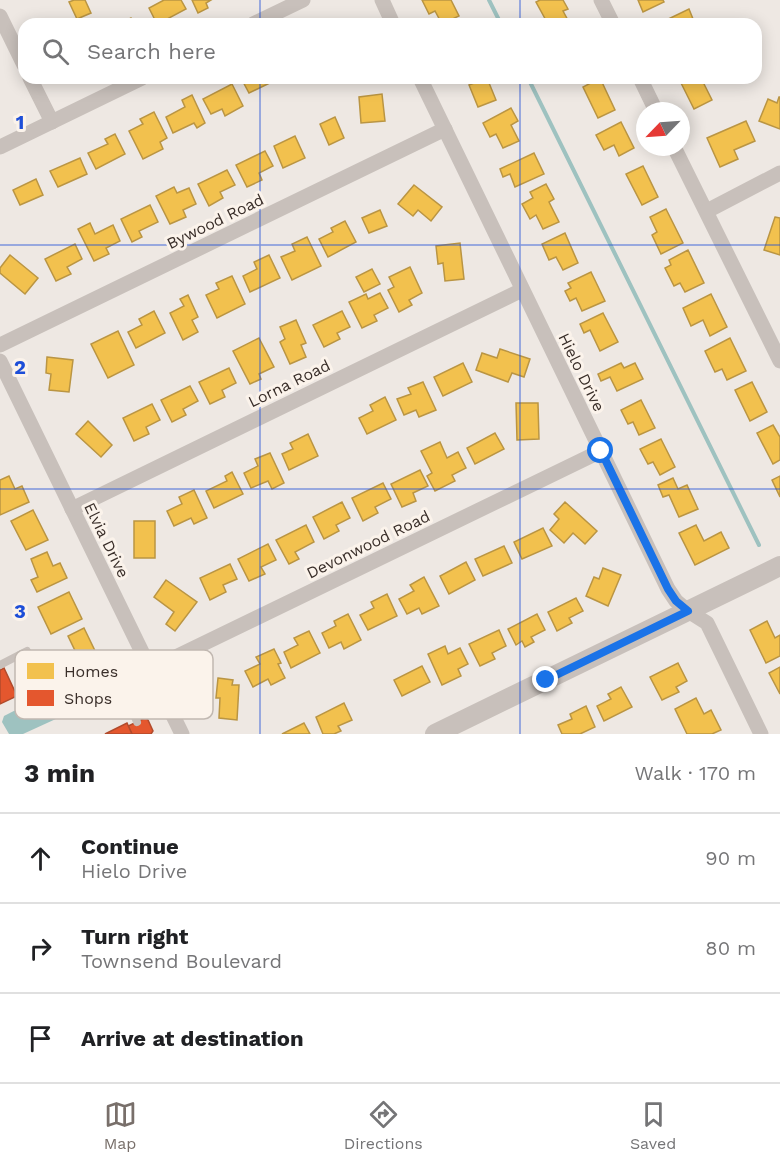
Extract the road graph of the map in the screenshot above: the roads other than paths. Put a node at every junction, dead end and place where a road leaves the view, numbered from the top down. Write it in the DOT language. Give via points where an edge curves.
graph roads {
  1 [pos="303,0"];
  2 [pos="382,0"];
  3 [pos="601,0"];
  4 [pos="0,16"];
  5 [pos="266,18"];
  6 [pos="390,18"];
  7 [pos="610,18"];
  8 [pos="18,53"];
  9 [pos="33,84"];
  10 [pos="130,84"];
  11 [pos="423,84"];
  12 [pos="643,84"];
  13 [pos="652,102"];
  14 [pos="52,122"];
  15 [pos="445,129"];
  16 [pos="0,147"];
  17 [pos="678,156"];
  18 [pos="780,172"];
  19 [pos="706,211"];
  20 [pos="522,290"];
  21 [pos="0,345"];
  22 [pos="779,355"];
  23 [pos="0,362"];
  24 [pos="601,451"];
  25 [pos="72,509"];
  26 [pos="780,566"];
  27 [pos="688,611"];
  28 [pos="142,650"];
  29 [pos="190,650"];
  30 [pos="15,657"];
  31 [pos="0,665"];
  32 [pos="136,719"];
  33 [pos="175,719"];
  34 [pos="137,722"];
  35 [pos="182,734"];
  36 [pos="435,734"];
  37 [pos="761,734"];
  1 -- 5 [label="street"];
  2 -- 6 [label="street"];
  3 -- 7 [label="street"];
  4 -- 8 [label="street"];
  9 -- 14 [label="street"];
  10 -- 14 [label="street"];
  11 -- 15 [label="street, Hielo Drive"];
  12 -- 13 [label="street"];
  14 -- 16 [label="street"];
  15 -- 20 [label="street, Hielo Drive"];
  15 -- 21 [label="street, Bywood Road"];
  17 -- 19 [label="street"];
  18 -- 19 [label="street"];
  19 -- 22 [label="street"];
  20 -- 24 [label="street, Hielo Drive"];
  20 -- 25 [label="street, Lorna Road"];
  23 -- 25 [label="street, Elvia Drive"];
  24 -- 27 [label="street, Hielo Drive" via="668,589"];
  24 -- 29 [label="street, Devonwood Road"];
  25 -- 28 [label="street, Elvia Drive"];
  26 -- 27 [label="street"];
  27 -- 36 [label="street"];
  27 -- 37 [label="street, Hielo Drive" via="707,624"];
  30 -- 31 [label="lane"];
  32 -- 34 [label="lane"];
  33 -- 35 [label="street, Elvia Drive"];
}
